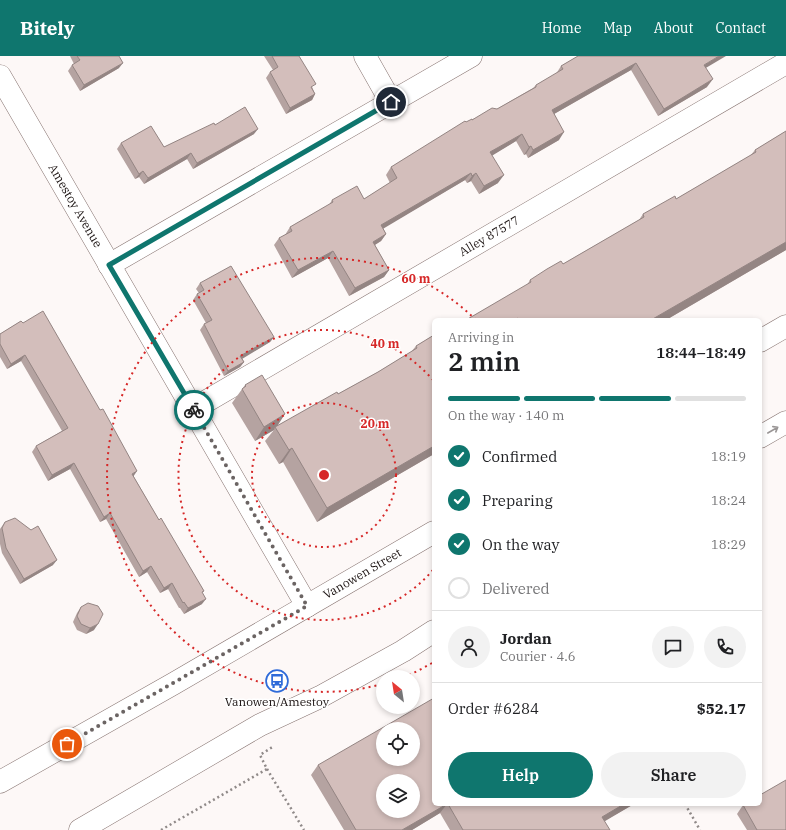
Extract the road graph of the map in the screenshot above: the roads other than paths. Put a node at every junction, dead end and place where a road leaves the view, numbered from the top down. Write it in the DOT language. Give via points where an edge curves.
graph roads {
  1 [pos="365,56"];
  2 [pos="471,56"];
  3 [pos="786,63"];
  4 [pos="0,76"];
  5 [pos="391,102"];
  6 [pos="109,265"];
  7 [pos="786,326"];
  8 [pos="762,340"];
  9 [pos="193,409"];
  10 [pos="786,422"];
  11 [pos="762,436"];
  12 [pos="432,533"];
  13 [pos="307,606"];
  14 [pos="432,632"];
  15 [pos="0,782"];
  16 [pos="80,830"];
  1 -- 5 [label="street"];
  2 -- 5 [label="street"];
  3 -- 9 [label="street, Alley 87577"];
  4 -- 6 [label="street, Amestoy Avenue"];
  5 -- 6 [label="street"];
  6 -- 9 [label="street, Amestoy Avenue"];
  7 -- 8 [label="street"];
  9 -- 13 [label="street, Amestoy Avenue"];
  11 -- 10 [label="street, one-way"];
  12 -- 13 [label="street, Vanowen Street"];
  13 -- 15 [label="street, Vanowen Street"];
  14 -- 16 [label="street" via="320,697 260,725"];
}
